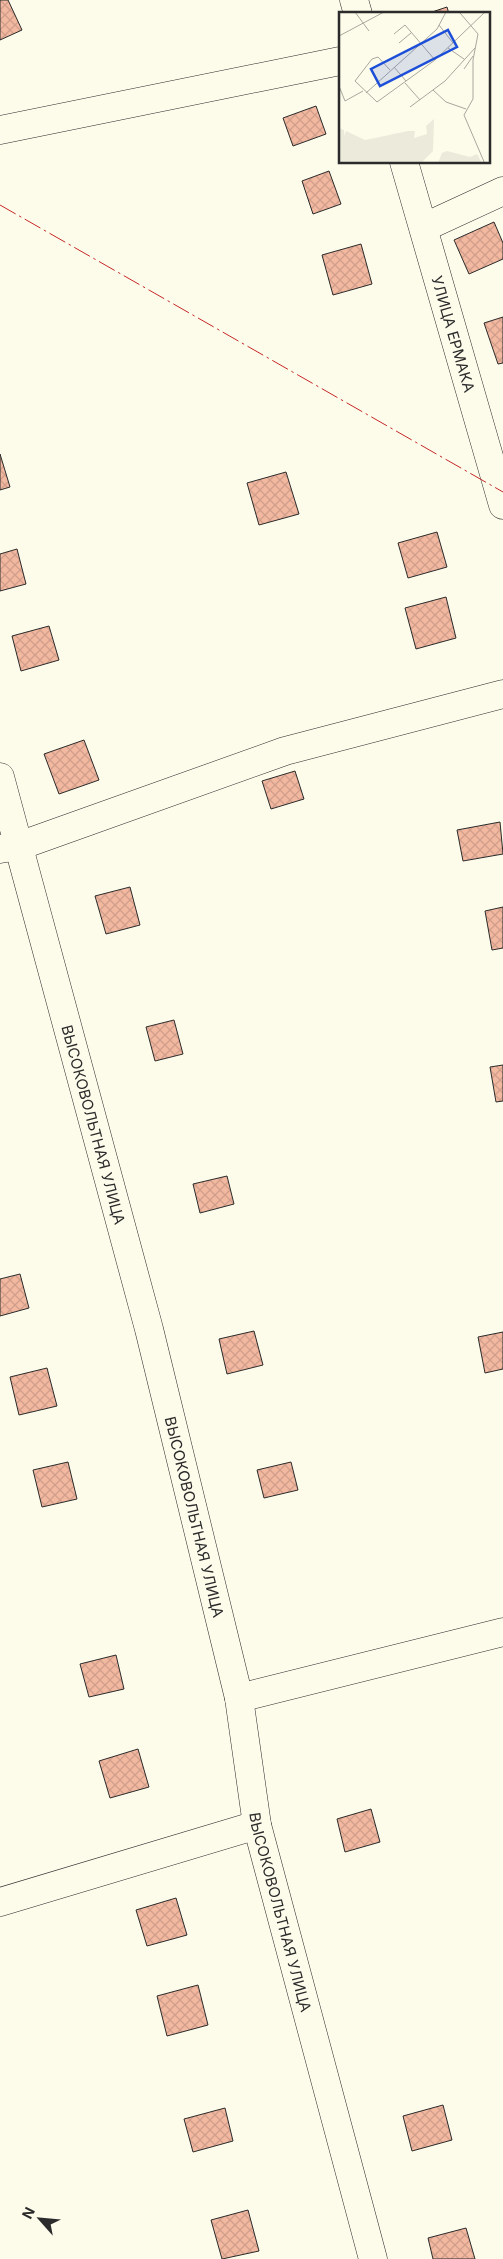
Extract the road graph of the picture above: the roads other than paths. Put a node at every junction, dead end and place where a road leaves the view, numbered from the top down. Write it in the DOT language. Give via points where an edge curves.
graph roads {
  1 [pos="339,61"];
  2 [pos="0,130"];
  3 [pos="405,164"];
  4 [pos="503,191"];
  5 [pos="424,227"];
  6 [pos="503,505"];
  7 [pos="503,694"];
  8 [pos="0,777"];
  9 [pos="10,848"];
  10 [pos="503,1632"];
  11 [pos="239,1698"];
  12 [pos="257,1825"];
  13 [pos="0,1902"];
  14 [pos="373,2259"];
  1 -- 2 [label="street"];
  3 -- 5 [label="street, УЛИЦА ЕРМАКА"];
  4 -- 5 [label="street"];
  5 -- 6 [label="street, УЛИЦА ЕРМАКА"];
  7 -- 9 [label="street" via="285,751"];
  8 -- 9 [label="street, ВЫСОКОВОЛЬТНАЯ УЛИЦА"];
  9 -- 11 [label="street, ВЫСОКОВОЛЬТНАЯ УЛИЦА" via="149,1329"];
  10 -- 11 [label="street"];
  11 -- 12 [label="street, ВЫСОКОВОЛЬТНАЯ УЛИЦА"];
  12 -- 13 [label="street"];
  12 -- 14 [label="street, ВЫСОКОВОЛЬТНАЯ УЛИЦА"];
}
